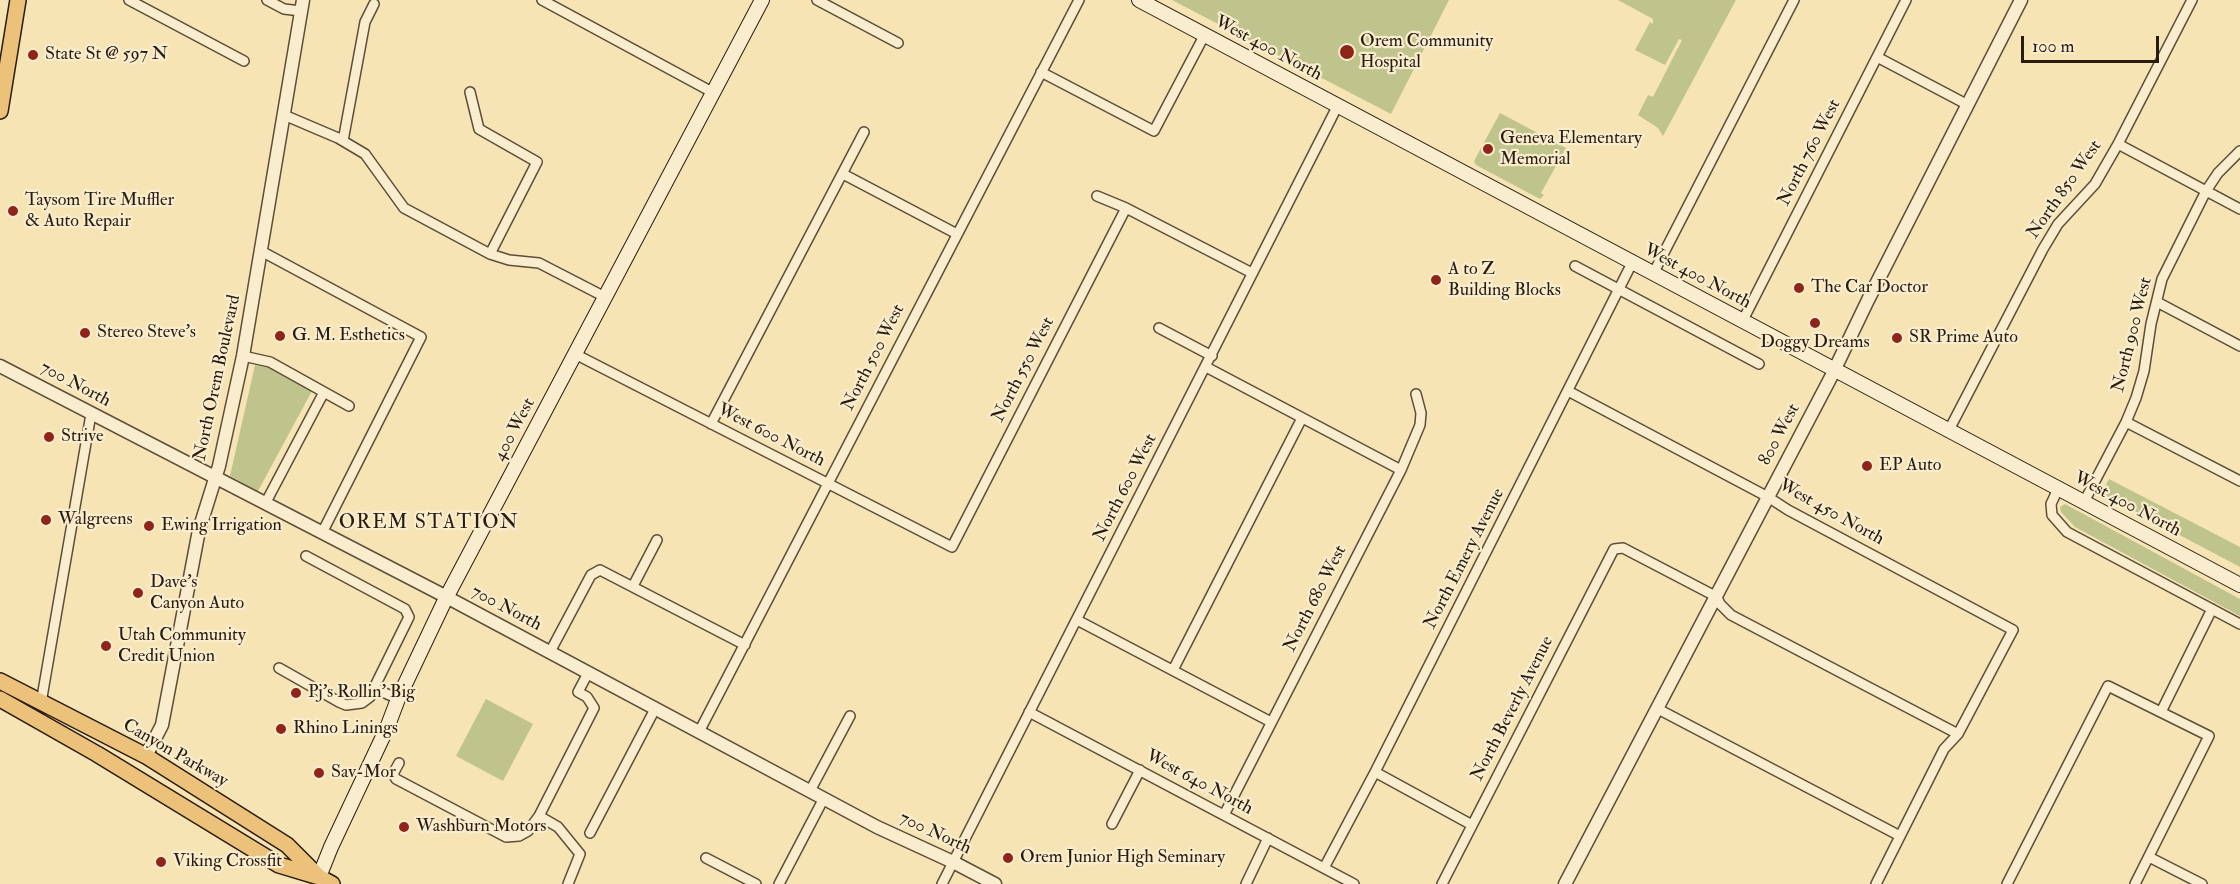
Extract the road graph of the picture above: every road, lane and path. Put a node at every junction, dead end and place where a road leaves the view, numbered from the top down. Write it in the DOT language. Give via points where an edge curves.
graph roads {
  1 [pos="18,0"];
  2 [pos="129,0"];
  3 [pos="267,0"];
  4 [pos="542,0"];
  5 [pos="762,0"];
  6 [pos="817,0"];
  7 [pos="1079,0"];
  8 [pos="1139,0"];
  9 [pos="1794,0"];
  10 [pos="1906,0"];
  11 [pos="2021,0"];
  12 [pos="2192,0"];
  13 [pos="374,4"];
  14 [pos="302,6"];
  15 [pos="1204,36"];
  16 [pos="898,43"];
  17 [pos="1877,57"];
  18 [pos="244,61"];
  19 [pos="1041,72"];
  20 [pos="470,92"];
  21 [pos="712,92"];
  22 [pos="1968,105"];
  23 [pos="1337,107"];
  24 [pos="0,111"];
  25 [pos="284,115"];
  26 [pos="864,132"];
  27 [pos="343,141"];
  28 [pos="2118,144"];
  29 [pos="2240,151"];
  30 [pos="843,174"];
  31 [pos="2206,191"];
  32 [pos="1097,196"];
  33 [pos="1126,208"];
  34 [pos="2240,209"];
  35 [pos="957,234"];
  36 [pos="261,250"];
  37 [pos="490,254"];
  38 [pos="1632,263"];
  39 [pos="1575,266"];
  40 [pos="1252,273"];
  41 [pos="1653,274"];
  42 [pos="1619,290"];
  43 [pos="605,297"];
  44 [pos="2157,302"];
  45 [pos="1742,322"];
  46 [pos="1159,328"];
  47 [pos="2240,346"];
  48 [pos="575,354"];
  49 [pos="243,356"];
  50 [pos="1212,356"];
  51 [pos="1759,364"];
  52 [pos="0,366"];
  53 [pos="1206,367"];
  54 [pos="1835,370"];
  55 [pos="324,392"];
  56 [pos="1568,392"];
  57 [pos="1416,394"];
  58 [pos="349,406"];
  59 [pos="92,414"];
  60 [pos="1302,418"];
  61 [pos="2126,422"];
  62 [pos="711,424"];
  63 [pos="1949,430"];
  64 [pos="1401,470"];
  65 [pos="215,478"];
  66 [pos="2240,481"];
  67 [pos="829,484"];
  68 [pos="2058,489"];
  69 [pos="1768,497"];
  70 [pos="2084,502"];
  71 [pos="265,504"];
  72 [pos="322,533"];
  73 [pos="657,540"];
  74 [pos="952,548"];
  75 [pos="306,556"];
  76 [pos="2240,585"];
  77 [pos="633,586"];
  78 [pos="1717,597"];
  79 [pos="446,598"];
  80 [pos="2211,609"];
  81 [pos="1077,620"];
  82 [pos="2240,624"];
  83 [pos="745,645"];
  84 [pos="550,652"];
  85 [pos="279,668"];
  86 [pos="1173,670"];
  87 [pos="588,673"];
  88 [pos="0,681"];
  89 [pos="374,688"];
  90 [pos="0,699"];
  91 [pos="398,699"];
  92 [pos="41,703"];
  93 [pos="655,709"];
  94 [pos="1658,709"];
  95 [pos="1029,712"];
  96 [pos="2161,712"];
  97 [pos="850,716"];
  98 [pos="1271,722"];
  99 [pos="699,732"];
  100 [pos="1959,735"];
  101 [pos="146,756"];
  102 [pos="399,763"];
  103 [pos="1140,770"];
  104 [pos="1375,772"];
  105 [pos="810,791"];
  106 [pos="824,798"];
  107 [pos="1224,815"];
  108 [pos="538,816"];
  109 [pos="1112,824"];
  110 [pos="1472,825"];
  111 [pos="590,833"];
  112 [pos="1900,836"];
  113 [pos="1268,838"];
  114 [pos="2149,857"];
  115 [pos="706,858"];
  116 [pos="953,862"];
  117 [pos="1323,868"];
  118 [pos="322,882"];
  119 [pos="568,884"];
  120 [pos="756,884"];
  121 [pos="778,884"];
  122 [pos="942,884"];
  123 [pos="995,884"];
  124 [pos="1246,884"];
  125 [pos="1354,884"];
  126 [pos="1442,884"];
  127 [pos="1565,884"];
  128 [pos="1876,884"];
  129 [pos="2007,884"];
  130 [pos="2135,884"];
  131 [pos="2202,884"];
  1 -- 24 [label="main road"];
  2 -- 18 [label="street"];
  3 -- 14 [label="street" via="284,9"];
  4 -- 21 [label="street"];
  5 -- 21 [label="main road, 400 West"];
  6 -- 16 [label="street"];
  7 -- 19 [label="street, North 500 West"];
  8 -- 15 [label="main road, West 400 North"];
  9 -- 41 [label="street"];
  10 -- 17 [label="street, North 760 West"];
  11 -- 22 [label="street, 800 West"];
  12 -- 28 [label="street, North 850 West"];
  13 -- 27 [label="street" via="365,22"];
  14 -- 25 [label="street, North Orem Boulevard"];
  15 -- 19 [label="street" via="1154,131"];
  15 -- 23 [label="main road, West 400 North"];
  17 -- 22 [label="street"];
  17 -- 45 [label="street, North 760 West"];
  19 -- 35 [label="street, North 500 West"];
  20 -- 37 [label="street" via="479,129 537,162"];
  21 -- 43 [label="main road, 400 West"];
  22 -- 54 [label="street, 800 West"];
  23 -- 38 [label="main road, West 400 North"];
  23 -- 40 [label="street, North 600 West"];
  25 -- 27 [label="street"];
  25 -- 36 [label="street, North Orem Boulevard"];
  26 -- 30 [label="street"];
  27 -- 37 [label="street" via="365,154 404,208"];
  28 -- 31 [label="street"];
  28 -- 63 [label="street, North 850 West" via="2095,184 2058,224 2043,249"];
  29 -- 31 [label="street, North 900 West"];
  30 -- 35 [label="street"];
  30 -- 62 [label="street"];
  31 -- 34 [label="street"];
  31 -- 44 [label="street, North 900 West" via="2162,279"];
  32 -- 33 [label="street"];
  33 -- 40 [label="street"];
  33 -- 74 [label="street, North 550 West"];
  35 -- 67 [label="street, North 500 West"];
  36 -- 49 [label="street, North Orem Boulevard"];
  36 -- 72 [label="street" via="422,337"];
  37 -- 43 [label="street" via="539,263"];
  38 -- 41 [label="main road, West 400 North"];
  38 -- 42 [label="street, North Emery Avenue"];
  39 -- 42 [label="street"];
  40 -- 50 [label="street, North 600 West"];
  41 -- 45 [label="main road, West 400 North"];
  42 -- 51 [label="street"];
  42 -- 56 [label="street, North Emery Avenue"];
  43 -- 48 [label="main road, 400 West"];
  44 -- 47 [label="street"];
  44 -- 61 [label="street, North 900 West" via="2144,371"];
  45 -- 54 [label="main road, West 400 North"];
  46 -- 50 [label="street"];
  48 -- 62 [label="street, West 600 North"];
  48 -- 79 [label="main road, 400 West"];
  49 -- 55 [label="street" via="270,362"];
  49 -- 65 [label="street, North Orem Boulevard"];
  50 -- 53 [label="street, North 600 West"];
  52 -- 59 [label="street, 700 North"];
  53 -- 60 [label="street"];
  53 -- 81 [label="street, North 600 West"];
  54 -- 63 [label="main road, West 400 North"];
  54 -- 69 [label="street, 800 West"];
  55 -- 58 [label="street"];
  55 -- 71 [label="street"];
  56 -- 69 [label="street, West 450 North"];
  56 -- 104 [label="street, North Emery Avenue"];
  57 -- 64 [label="street, North 680 West" via="1420,425"];
  59 -- 65 [label="street, 700 North"];
  59 -- 92 [label="street"];
  60 -- 64 [label="street"];
  60 -- 86 [label="street"];
  61 -- 66 [label="street"];
  61 -- 70 [label="street, North 900 West"];
  62 -- 67 [label="street, West 600 North"];
  63 -- 68 [label="main road, West 400 North"];
  64 -- 98 [label="street, North 680 West"];
  65 -- 71 [label="street, 700 North"];
  65 -- 101 [label="street, North Orem Boulevard" via="199,530 162,725"];
  67 -- 74 [label="street, West 600 North"];
  67 -- 83 [label="street, North 500 West"];
  68 -- 70 [label="main road, West 400 North"];
  68 -- 80 [label="street" via="2051,504 2052,514 2067,532"];
  69 -- 78 [label="street, 800 West"];
  69 -- 100 [label="street, West 450 North" via="2013,630"];
  70 -- 76 [label="main road, West 400 North"];
  71 -- 72 [label="street, 700 North"];
  72 -- 79 [label="street, 700 North"];
  73 -- 77 [label="street"];
  75 -- 89 [label="street" via="407,612 407,624"];
  77 -- 83 [label="street"];
  77 -- 84 [label="street" via="605,572 591,575"];
  78 -- 94 [label="street, 800 West"];
  78 -- 100 [label="street" via="1731,615"];
  78 -- 110 [label="street, North Beverly Avenue" via="1623,548 1614,549"];
  79 -- 84 [label="street, 700 North"];
  79 -- 91 [label="main road, 400 West"];
  80 -- 82 [label="street"];
  80 -- 96 [label="street"];
  81 -- 86 [label="street"];
  81 -- 95 [label="street, North 600 West"];
  83 -- 99 [label="street, North 500 West"];
  84 -- 87 [label="street, 700 North"];
  85 -- 89 [label="street" via="346,705 362,703"];
  86 -- 98 [label="street"];
  87 -- 93 [label="street, 700 North"];
  87 -- 108 [label="street" via="578,692 587,696 594,708"];
  88 -- 92 [label="main road, Canyon Parkway"];
  89 -- 91 [label="street"];
  90 -- 118 [label="main road" via="279,865"];
  91 -- 118 [label="main road, 400 West" via="330,847"];
  92 -- 101 [label="main road, Canyon Parkway"];
  93 -- 99 [label="street, 700 North"];
  93 -- 111 [label="street"];
  94 -- 112 [label="street"];
  94 -- 127 [label="street, 800 West"];
  95 -- 103 [label="street, West 640 North"];
  95 -- 116 [label="street, North 600 West"];
  96 -- 114 [label="street" via="2209,736"];
  96 -- 129 [label="street" via="2108,686"];
  97 -- 105 [label="street"];
  98 -- 107 [label="street, North 680 West"];
  99 -- 105 [label="street, 700 North"];
  100 -- 112 [label="street" via="1944,749"];
  101 -- 118 [label="main road, Canyon Parkway" via="287,845"];
  102 -- 108 [label="street" via="393,774 396,779 506,837 528,831"];
  103 -- 107 [label="street, West 640 North"];
  103 -- 109 [label="street"];
  104 -- 110 [label="street"];
  104 -- 117 [label="street, North Emery Avenue"];
  105 -- 106 [label="street, 700 North"];
  106 -- 116 [label="street, 700 North"];
  106 -- 121 [label="street"];
  107 -- 113 [label="street, West 640 North"];
  108 -- 119 [label="street" via="558,827 580,854"];
  110 -- 126 [label="street, North Beverly Avenue"];
  112 -- 128 [label="street"];
  113 -- 117 [label="street, West 640 North"];
  113 -- 124 [label="street"];
  114 -- 130 [label="street"];
  114 -- 131 [label="street"];
  115 -- 120 [label="street"];
  116 -- 122 [label="street, North 600 West"];
  116 -- 123 [label="street, 700 North"];
  117 -- 125 [label="street, West 640 North"];
}
